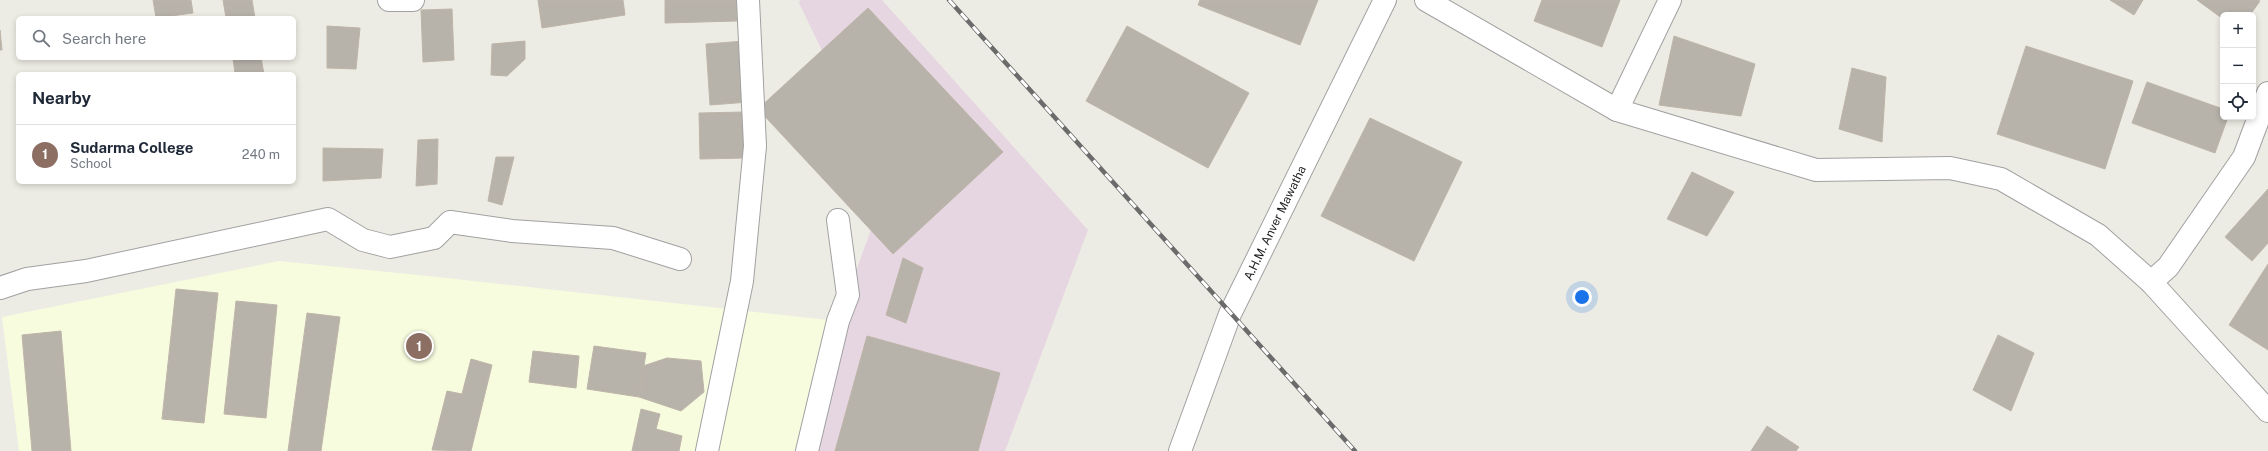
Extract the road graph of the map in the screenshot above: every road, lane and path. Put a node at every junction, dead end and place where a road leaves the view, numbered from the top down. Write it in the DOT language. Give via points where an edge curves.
graph roads {
  1 [pos="389,0"];
  2 [pos="413,0"];
  3 [pos="748,0"];
  4 [pos="1385,0"];
  5 [pos="1426,0"];
  6 [pos="1670,0"];
  7 [pos="2268,93"];
  8 [pos="1617,110"];
  9 [pos="838,220"];
  10 [pos="680,259"];
  11 [pos="2151,282"];
  12 [pos="0,288"];
  13 [pos="2268,411"];
  14 [pos="707,451"];
  15 [pos="807,451"];
  16 [pos="1180,451"];
  1 -- 2 [label="street"];
  3 -- 14 [label="street" via="755,146 742,281"];
  4 -- 16 [label="street, A.H.M. Anver Mawatha" via="1230,314"];
  5 -- 8 [label="street"];
  6 -- 8 [label="street"];
  7 -- 11 [label="street" via="2244,157 2168,267"];
  8 -- 11 [label="street" via="1816,170 1950,168 2001,180 2098,236"];
  9 -- 15 [label="street" via="848,294 838,321"];
  10 -- 12 [label="street" via="613,238 512,231 450,222 434,238 390,247 364,240 328,219 86,271 26,279"];
  11 -- 13 [label="street"];
}
